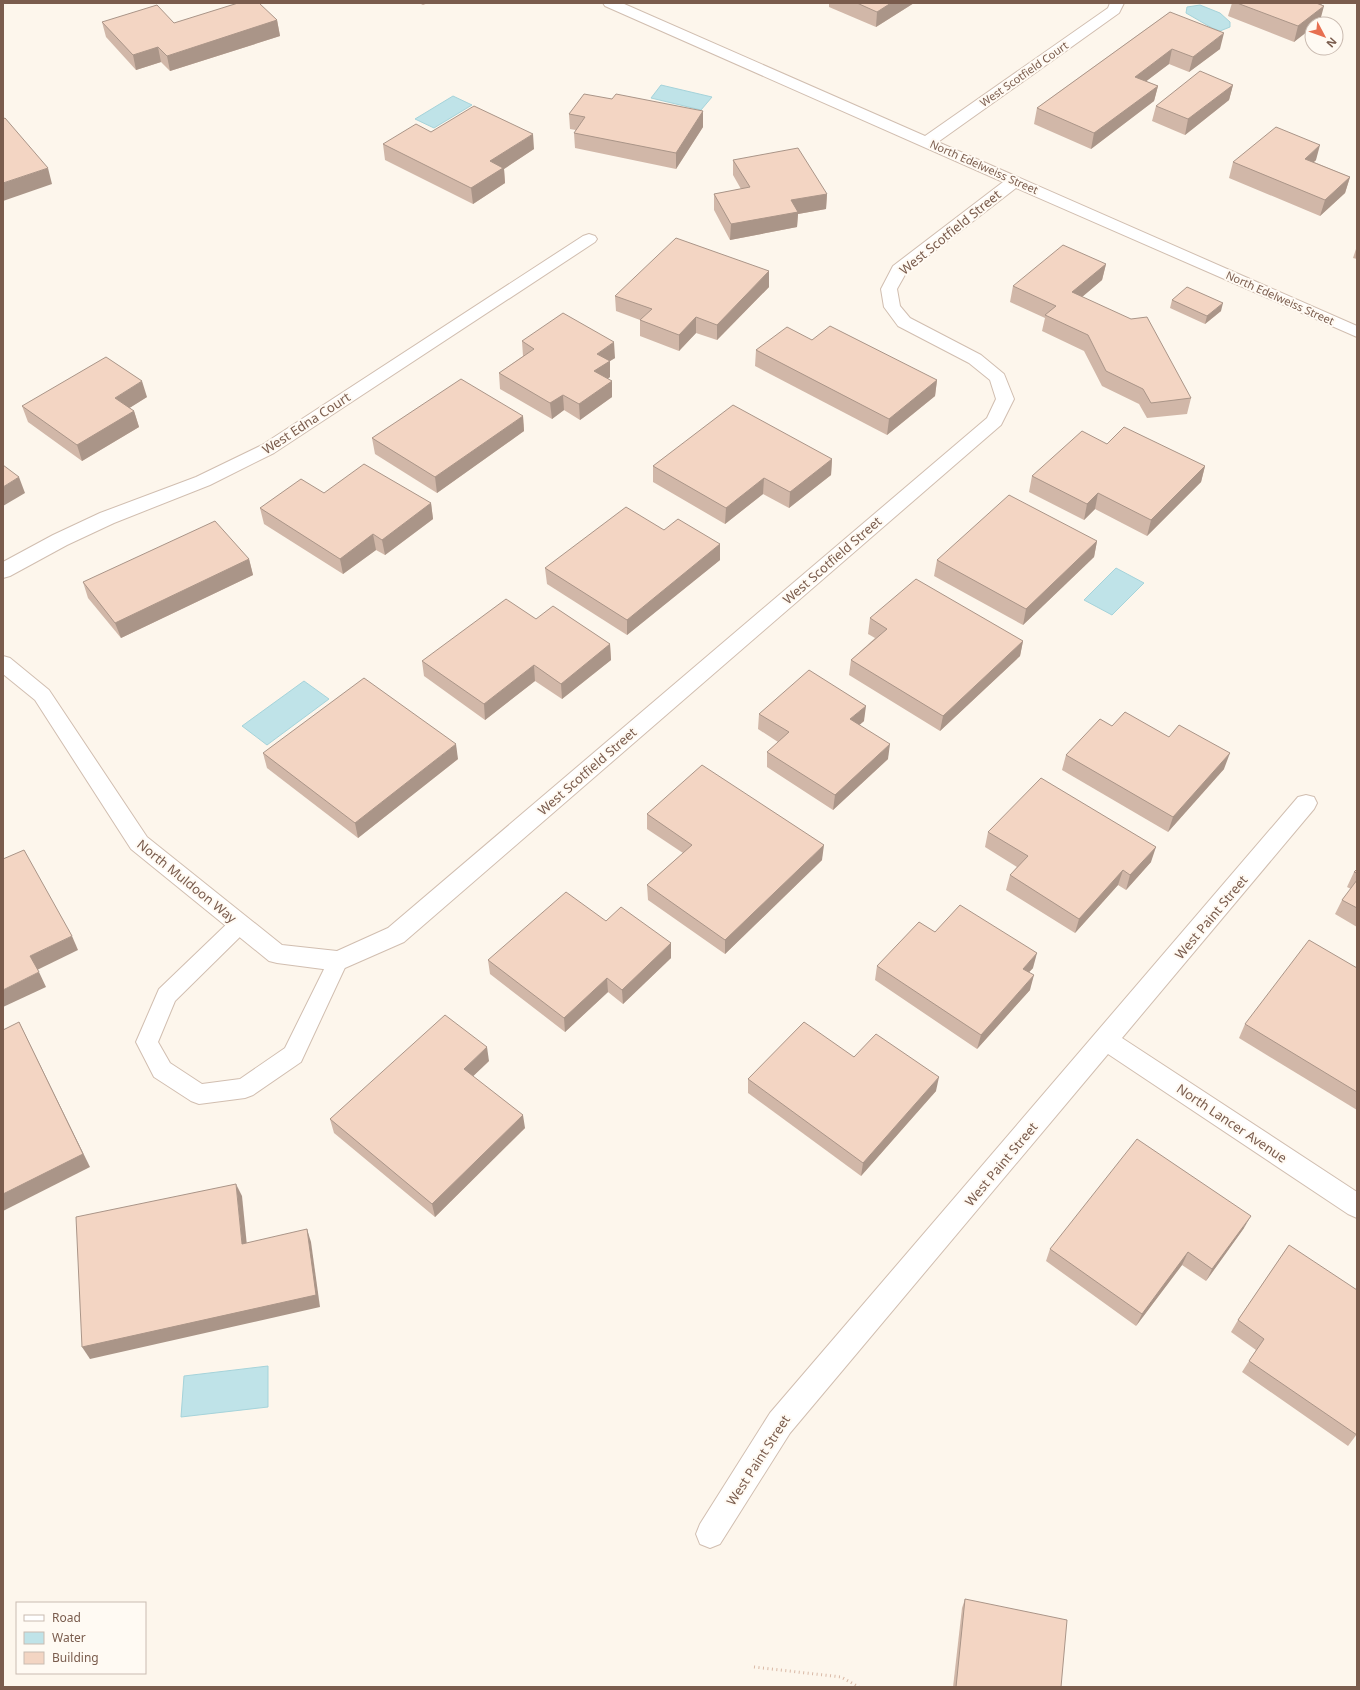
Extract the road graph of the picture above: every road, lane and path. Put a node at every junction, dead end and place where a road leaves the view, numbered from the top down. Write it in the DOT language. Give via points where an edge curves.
graph roads {
  1 [pos="610,3"];
  2 [pos="1117,3"];
  3 [pos="927,142"];
  4 [pos="1015,181"];
  5 [pos="589,238"];
  6 [pos="1357,332"];
  7 [pos="3,571"];
  8 [pos="3,663"];
  9 [pos="1306,803"];
  10 [pos="240,924"];
  11 [pos="338,961"];
  12 [pos="1106,1040"];
  13 [pos="1357,1206"];
  14 [pos="710,1534"];
  15 [pos="754,1667"];
  16 [pos="859,1687"];
  1 -- 3 [label="street, North Edelweiss Street"];
  2 -- 3 [label="street, West Scotfield Court" via="1114,10"];
  3 -- 4 [label="street, North Edelweiss Street"];
  4 -- 6 [label="street, North Edelweiss Street"];
  4 -- 11 [label="street, West Scotfield Street" via="899,270 889,289 892,307 904,322 975,359 998,378 1005,399 995,421 396,935"];
  5 -- 7 [label="street, West Edna Court" via="268,449 203,481 108,518 60,540"];
  8 -- 10 [label="street, North Muldoon Way" via="42,695 139,843"];
  9 -- 12 [label="street, West Paint Street"];
  10 -- 11 [label="street, North Muldoon Way" via="277,954"];
  10 -- 11 [label="lane" via="167,995 146,1042 162,1070 199,1094 245,1088 293,1055"];
  12 -- 13 [label="street, North Lancer Avenue"];
  12 -- 14 [label="street, West Paint Street" via="780,1423"];
  15 -- 16 [label="path" via="841,1678"];
}
